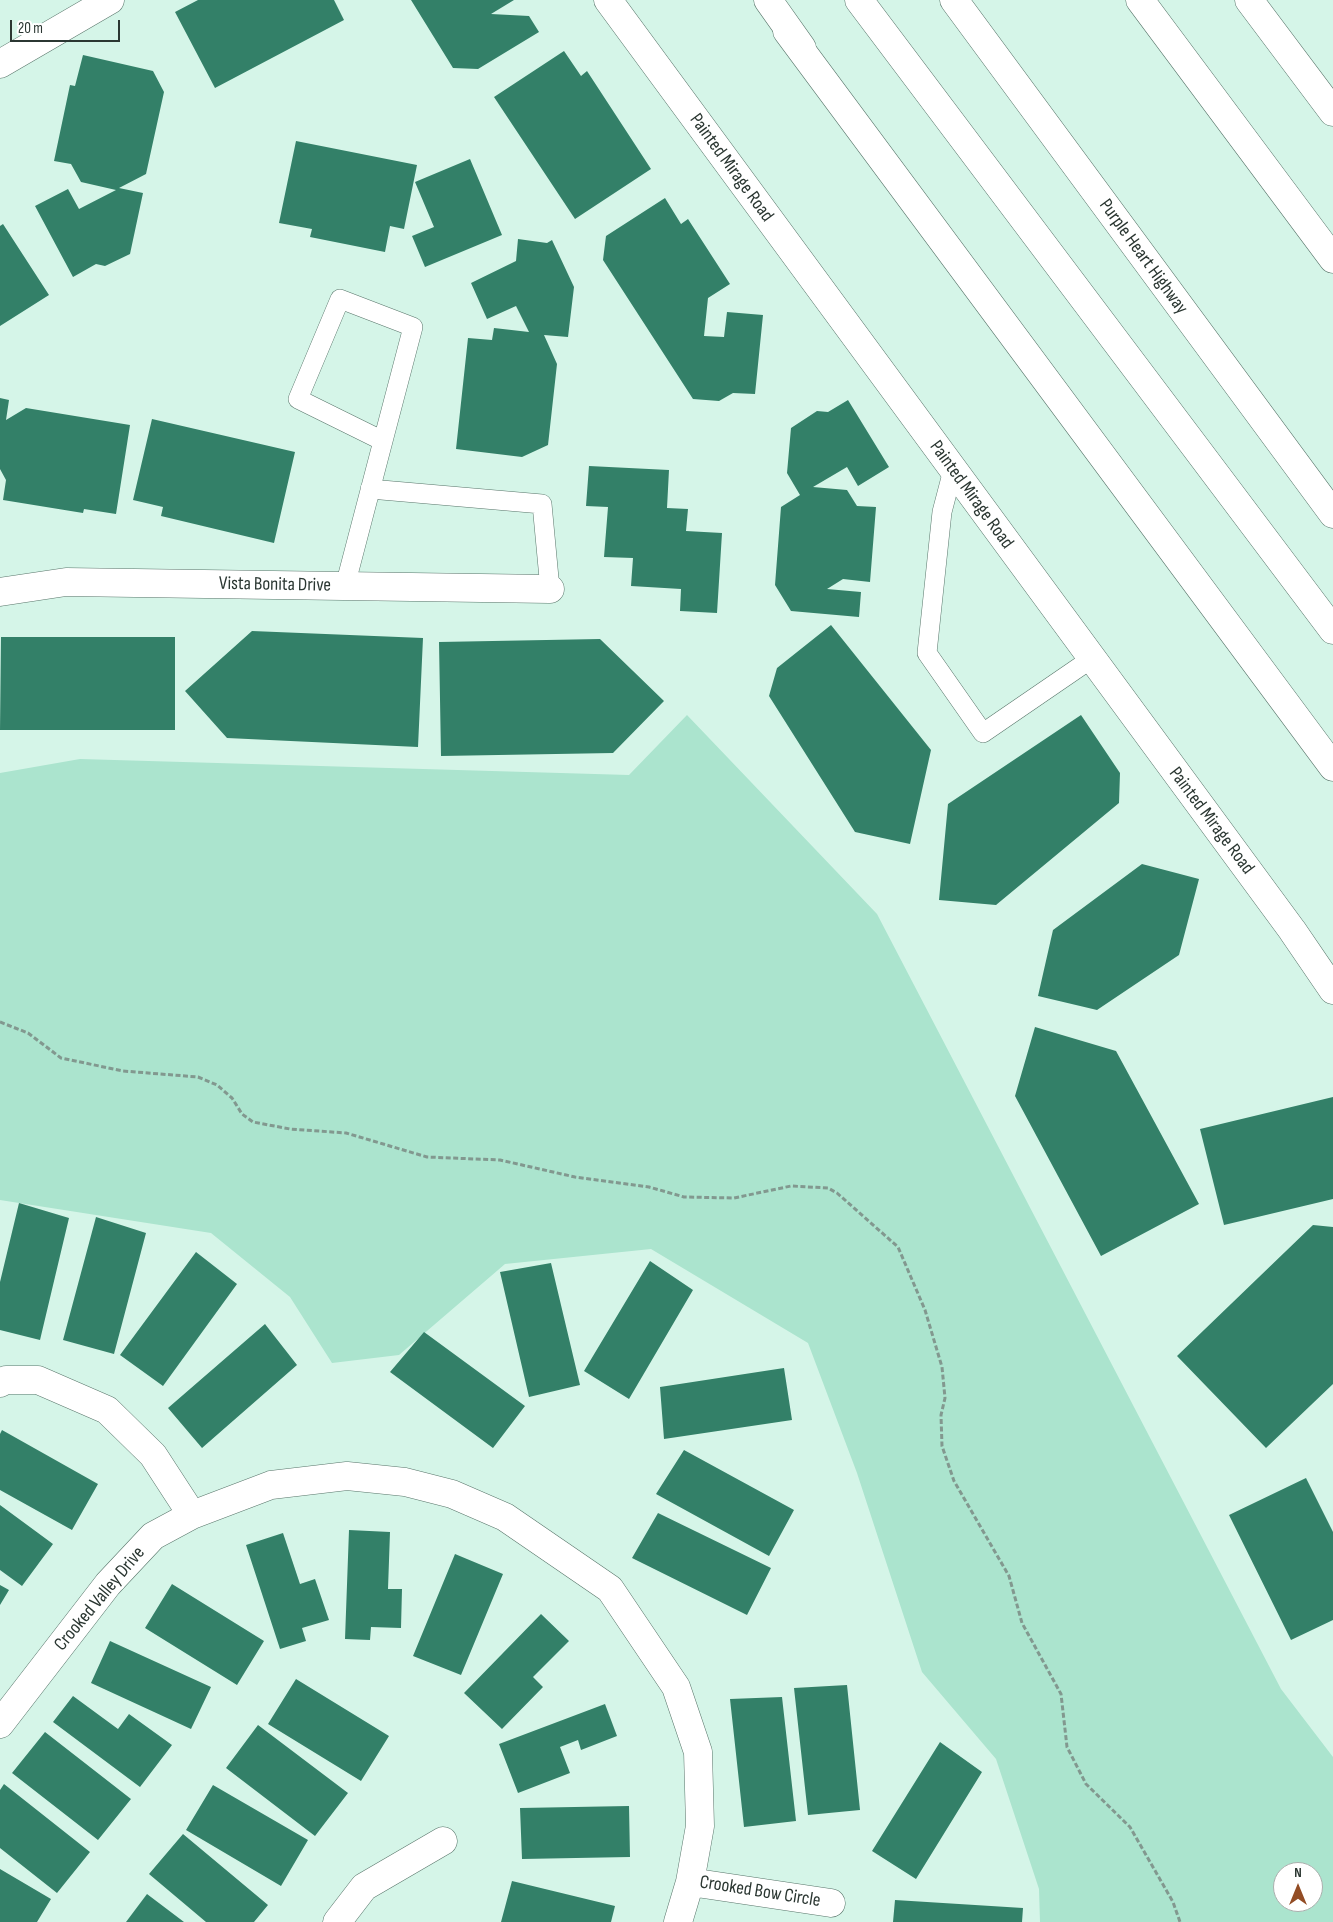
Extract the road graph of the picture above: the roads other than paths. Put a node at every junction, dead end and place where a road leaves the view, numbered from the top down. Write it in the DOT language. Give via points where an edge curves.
graph roads {
  1 [pos="110,0"];
  2 [pos="608,0"];
  3 [pos="761,0"];
  4 [pos="768,0"];
  5 [pos="859,0"];
  6 [pos="954,0"];
  7 [pos="1140,0"];
  8 [pos="1249,0"];
  9 [pos="802,48"];
  10 [pos="0,64"];
  11 [pos="1333,112"];
  12 [pos="1333,259"];
  13 [pos="383,441"];
  14 [pos="953,470"];
  15 [pos="370,489"];
  16 [pos="1333,514"];
  17 [pos="345,586"];
  18 [pos="550,589"];
  19 [pos="0,592"];
  20 [pos="1333,630"];
  21 [pos="1091,659"];
  22 [pos="1333,767"];
  23 [pos="1333,990"];
  24 [pos="0,1383"];
  25 [pos="192,1515"];
  26 [pos="0,1724"];
  27 [pos="443,1841"];
  28 [pos="690,1882"];
  29 [pos="831,1903"];
  30 [pos="337,1922"];
  31 [pos="678,1922"];
  1 -- 10 [label="main road"];
  2 -- 14 [label="main road, Painted Mirage Road"];
  3 -- 9 [label="main road"];
  4 -- 9 [label="main road"];
  5 -- 20 [label="main road"];
  6 -- 16 [label="main road, Purple Heart Highway"];
  7 -- 12 [label="main road"];
  8 -- 11 [label="main road"];
  9 -- 22 [label="main road"];
  13 -- 13 [label="lane" via="413,327 340,299 298,399"];
  13 -- 15 [label="lane"];
  14 -- 21 [label="main road, Painted Mirage Road"];
  14 -- 21 [label="lane" via="942,512 927,653 983,733"];
  15 -- 17 [label="lane"];
  15 -- 18 [label="lane" via="542,504"];
  17 -- 18 [label="main road, Vista Bonita Drive"];
  17 -- 19 [label="main road, Vista Bonita Drive" via="66,582"];
  21 -- 23 [label="main road, Painted Mirage Road"];
  24 -- 25 [label="main road" via="6,1380 38,1380 107,1410 153,1455"];
  25 -- 26 [label="main road, Crooked Valley Drive" via="153,1536 108,1584"];
  25 -- 28 [label="main road, Crooked Valley Drive" via="270,1485 347,1476 405,1482 452,1494 505,1517 610,1589 676,1687 698,1752 700,1826"];
  27 -- 30 [label="main road" via="364,1887"];
  28 -- 29 [label="main road, Crooked Bow Circle"];
  28 -- 31 [label="main road, Crooked Valley Drive"];
}
